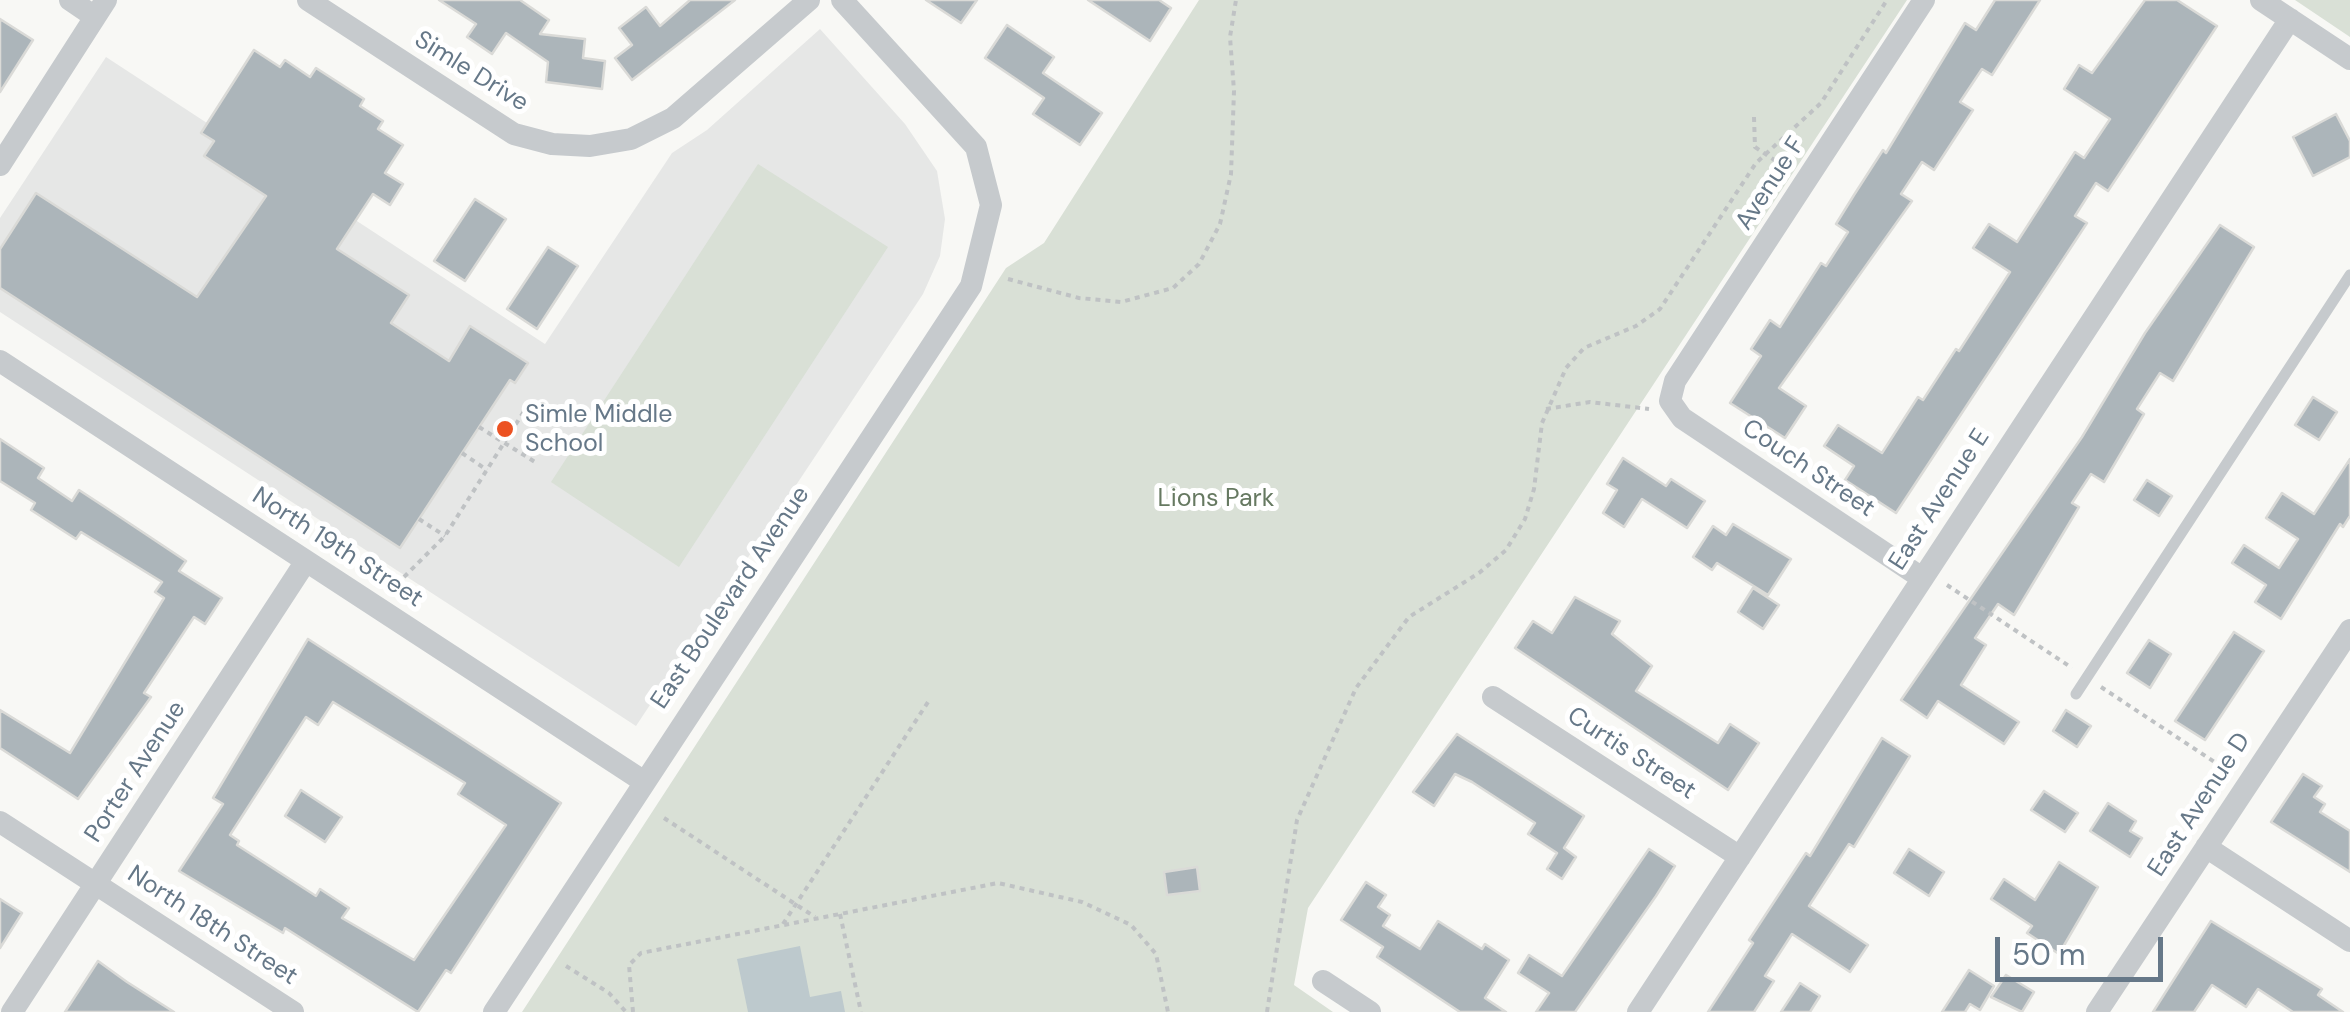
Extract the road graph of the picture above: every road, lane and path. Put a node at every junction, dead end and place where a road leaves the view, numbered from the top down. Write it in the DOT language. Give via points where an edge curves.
graph roads {
  1 [pos="70,0"];
  2 [pos="308,0"];
  3 [pos="810,0"];
  4 [pos="842,0"];
  5 [pos="1236,0"];
  6 [pos="1887,0"];
  7 [pos="1924,0"];
  8 [pos="2262,0"];
  9 [pos="101,8"];
  10 [pos="2290,19"];
  11 [pos="2350,59"];
  12 [pos="1754,117"];
  13 [pos="1764,154"];
  14 [pos="0,165"];
  15 [pos="1806,180"];
  16 [pos="2350,275"];
  17 [pos="1008,279"];
  18 [pos="0,362"];
  19 [pos="1670,401"];
  20 [pos="1546,409"];
  21 [pos="558,423"];
  22 [pos="480,427"];
  23 [pos="504,443"];
  24 [pos="462,454"];
  25 [pos="535,462"];
  26 [pos="487,470"];
  27 [pos="419,519"];
  28 [pos="445,536"];
  29 [pos="306,561"];
  30 [pos="404,577"];
  31 [pos="1922,578"];
  32 [pos="2350,630"];
  33 [pos="2076,694"];
  34 [pos="1493,697"];
  35 [pos="930,699"];
  36 [pos="643,781"];
  37 [pos="664,818"];
  38 [pos="0,822"];
  39 [pos="2206,847"];
  40 [pos="1740,856"];
  41 [pos="96,884"];
  42 [pos="796,905"];
  43 [pos="840,912"];
  44 [pos="815,917"];
  45 [pos="783,924"];
  46 [pos="2350,942"];
  47 [pos="566,966"];
  48 [pos="1323,981"];
  49 [pos="2099,1011"];
  50 [pos="12,1012"];
  51 [pos="293,1012"];
  52 [pos="494,1012"];
  53 [pos="630,1012"];
  54 [pos="861,1012"];
  55 [pos="1168,1012"];
  56 [pos="1267,1012"];
  57 [pos="1370,1012"];
  58 [pos="1638,1012"];
  1 -- 9 [label="street"];
  2 -- 3 [label="street, Simle Drive" via="514,134 590,146 631,139 674,118"];
  4 -- 36 [label="street, East Boulevard Avenue" via="976,147 991,205 971,286"];
  5 -- 17 [label="path" via="1231,174 1220,224 1199,264 1173,288 1121,302"];
  6 -- 13 [label="path" via="1821,103"];
  7 -- 15 [label="street, Avenue F"];
  8 -- 10 [label="street"];
  9 -- 14 [label="street"];
  10 -- 11 [label="street"];
  10 -- 31 [label="street, East Avenue E"];
  12 -- 13 [label="path" via="1755,147"];
  13 -- 15 [label="path"];
  13 -- 20 [label="path" via="1671,297 1649,319 1584,348"];
  15 -- 19 [label="street, Avenue F" via="1676,381"];
  16 -- 33 [label="lane"];
  18 -- 29 [label="street, North 19th Street"];
  19 -- 20 [label="path" via="1640,411 1590,402"];
  19 -- 31 [label="street, Couch Street" via="1682,418"];
  20 -- 56 [label="path" via="1534,488 1517,534 1495,561 1400,626 1341,717 1292,838"];
  21 -- 23 [label="path" via="528,405"];
  22 -- 23 [label="path"];
  23 -- 25 [label="path"];
  23 -- 26 [label="path"];
  24 -- 26 [label="path"];
  26 -- 28 [label="path"];
  27 -- 28 [label="path"];
  28 -- 30 [label="path"];
  29 -- 36 [label="street, North 19th Street"];
  29 -- 41 [label="street, Porter Avenue"];
  31 -- 40 [label="street, East Avenue E"];
  32 -- 39 [label="street, East Avenue D"];
  34 -- 40 [label="street, Curtis Street"];
  35 -- 42 [label="path"];
  36 -- 52 [label="street, East Boulevard Avenue"];
  37 -- 42 [label="path"];
  38 -- 41 [label="street, North 18th Street"];
  39 -- 46 [label="street"];
  39 -- 49 [label="street, East Avenue D"];
  40 -- 58 [label="street, East Avenue E"];
  41 -- 50 [label="street, Porter Avenue"];
  41 -- 51 [label="street, North 18th Street"];
  42 -- 44 [label="path"];
  42 -- 45 [label="path"];
  43 -- 44 [label="path"];
  43 -- 54 [label="path"];
  43 -- 55 [label="path" via="988,884 1082,902 1120,918 1150,944"];
  44 -- 45 [label="path"];
  45 -- 53 [label="path" via="636,956 629,966"];
  47 -- 53 [label="path"];
  48 -- 57 [label="street"];
}
